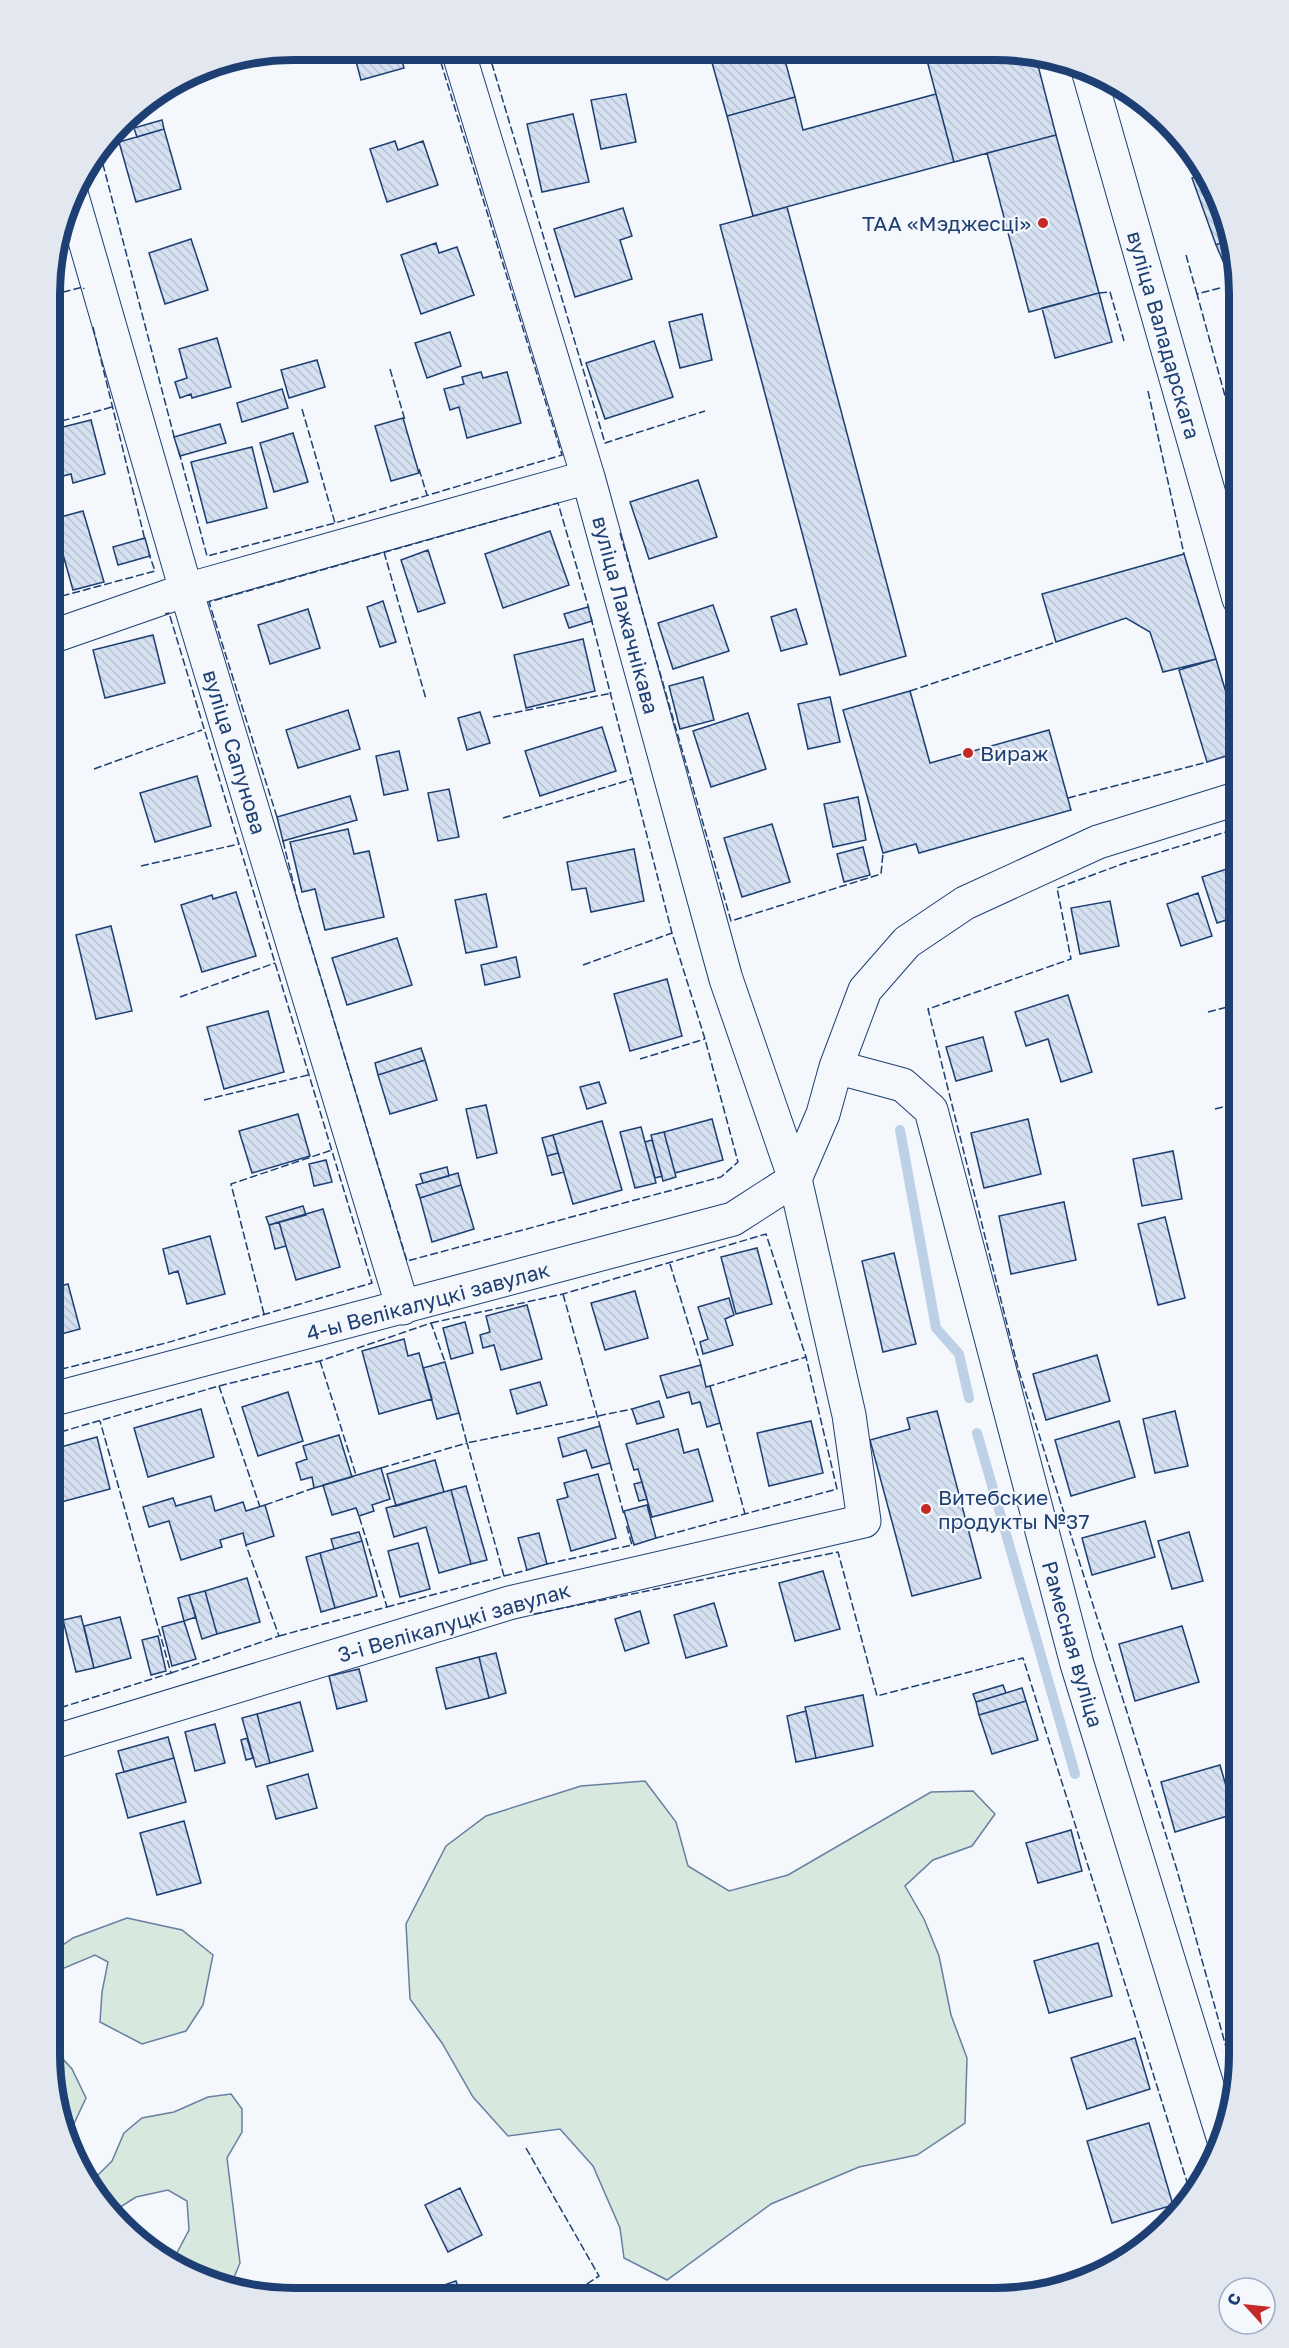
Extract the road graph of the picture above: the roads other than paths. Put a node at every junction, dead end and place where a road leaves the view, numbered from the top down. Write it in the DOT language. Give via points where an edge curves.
graph roads {
  1 [pos="461,60"];
  2 [pos="1091,81"];
  3 [pos="76,209"];
  4 [pos="588,477"];
  5 [pos="1229,564"];
  6 [pos="186,590"];
  7 [pos="60,633"];
  8 [pos="1229,801"];
  9 [pos="836,1067"];
  10 [pos="795,1179"];
  11 [pos="403,1308"];
  12 [pos="60,1397"];
  13 [pos="864,1521"];
  14 [pos="60,1740"];
  15 [pos="1219,2123"];
  1 -- 4 [label="street, вуліца Лажачнікава"];
  2 -- 5 [label="street, вуліца Валадарскага"];
  3 -- 6 [label="street, вуліца Сапунова"];
  4 -- 6 [label="street"];
  4 -- 10 [label="street, вуліца Лажачнікава" via="726,979"];
  6 -- 7 [label="street"];
  6 -- 11 [label="street, вуліца Сапунова"];
  8 -- 9 [label="street" via="1098,842 965,903 907,942 865,990"];
  9 -- 10 [label="street" via="823,1114"];
  9 -- 15 [label="street, Рамесная вуліца" via="903,1085 931,1110 1077,1664"];
  10 -- 11 [label="street, 4-ы Велікалуцкі завулак" via="733,1219"];
  10 -- 13 [label="street, вуліца Лажачнікава" via="849,1414"];
  11 -- 12 [label="street, 4-ы Велікалуцкі завулак"];
  13 -- 14 [label="street, 3-і Велікалуцкі завулак" via="509,1603"];
}
